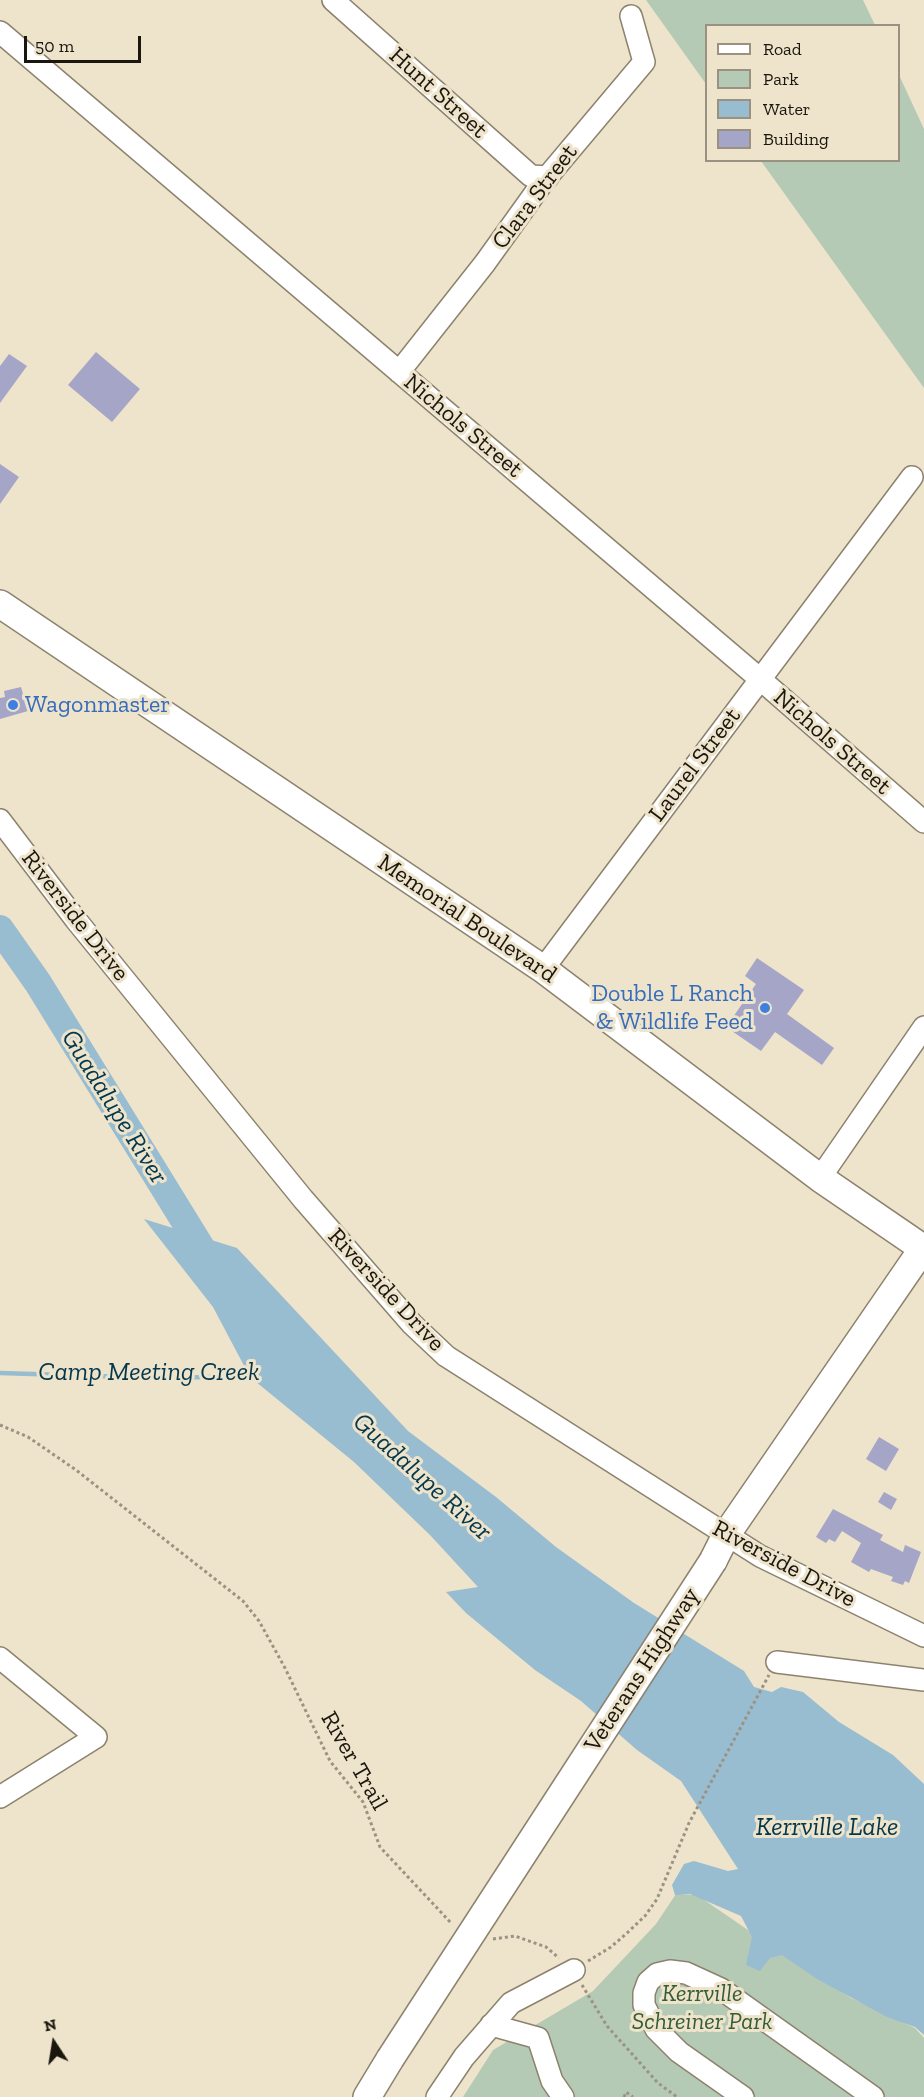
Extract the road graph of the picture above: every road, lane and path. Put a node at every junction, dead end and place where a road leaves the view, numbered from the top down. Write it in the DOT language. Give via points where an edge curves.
graph roads {
  1 [pos="333,0"];
  2 [pos="631,16"];
  3 [pos="0,32"];
  4 [pos="548,177"];
  5 [pos="399,372"];
  6 [pos="912,477"];
  7 [pos="0,604"];
  8 [pos="760,678"];
  9 [pos="0,820"];
  10 [pos="924,822"];
  11 [pos="543,969"];
  12 [pos="924,1027"];
  13 [pos="820,1178"];
  14 [pos="924,1248"];
  15 [pos="0,1425"];
  16 [pos="726,1535"];
  17 [pos="924,1636"];
  18 [pos="0,1658"];
  19 [pos="777,1662"];
  20 [pos="924,1680"];
  21 [pos="766,1682"];
  22 [pos="0,1797"];
  23 [pos="457,1926"];
  24 [pos="484,1941"];
  25 [pos="574,1970"];
  26 [pos="491,2025"];
  27 [pos="367,2097"];
  28 [pos="437,2097"];
  29 [pos="563,2097"];
  30 [pos="624,2097"];
  31 [pos="633,2097"];
  32 [pos="677,2097"];
  33 [pos="743,2097"];
  34 [pos="873,2097"];
  1 -- 4 [label="street, Hunt Street" via="531,176"];
  2 -- 4 [label="street, Clara Street" via="644,62"];
  3 -- 5 [label="street, Nichols Street"];
  4 -- 5 [label="street, Clara Street"];
  5 -- 8 [label="street, Nichols Street"];
  6 -- 8 [label="street, Laurel Street"];
  7 -- 11 [label="main road, Memorial Boulevard"];
  8 -- 10 [label="street, Nichols Street"];
  8 -- 11 [label="street, Laurel Street"];
  9 -- 16 [label="street, Riverside Drive" via="76,920 303,1199 421,1332 446,1356"];
  11 -- 13 [label="main road, Memorial Boulevard"];
  12 -- 13 [label="street"];
  13 -- 14 [label="main road, Memorial Boulevard"];
  14 -- 16 [label="main road, Veterans Highway"];
  15 -- 23 [label="path, River Trail" via="28,1437 76,1470 243,1601 285,1668 330,1761 363,1802 380,1847 448,1922"];
  16 -- 17 [label="street, Riverside Drive" via="760,1556"];
  16 -- 27 [label="main road, Veterans Highway, bridge" via="713,1561"];
  18 -- 22 [label="street" via="96,1737"];
  19 -- 20 [label="street"];
  21 -- 25 [label="path" via="689,1823 665,1884 645,1916 611,1947"];
  24 -- 25 [label="path" via="515,1936 546,1947"];
  25 -- 26 [label="street" via="511,2003"];
  25 -- 32 [label="path" via="607,2026 658,2083"];
  26 -- 28 [label="street"];
  26 -- 29 [label="street" via="538,2038 552,2081"];
  30 -- 31 [label="path" via="626,2092"];
  33 -- 34 [label="street" via="679,2052 656,2029 644,2005 644,1993 657,1974 686,1973 720,1989"];
}
